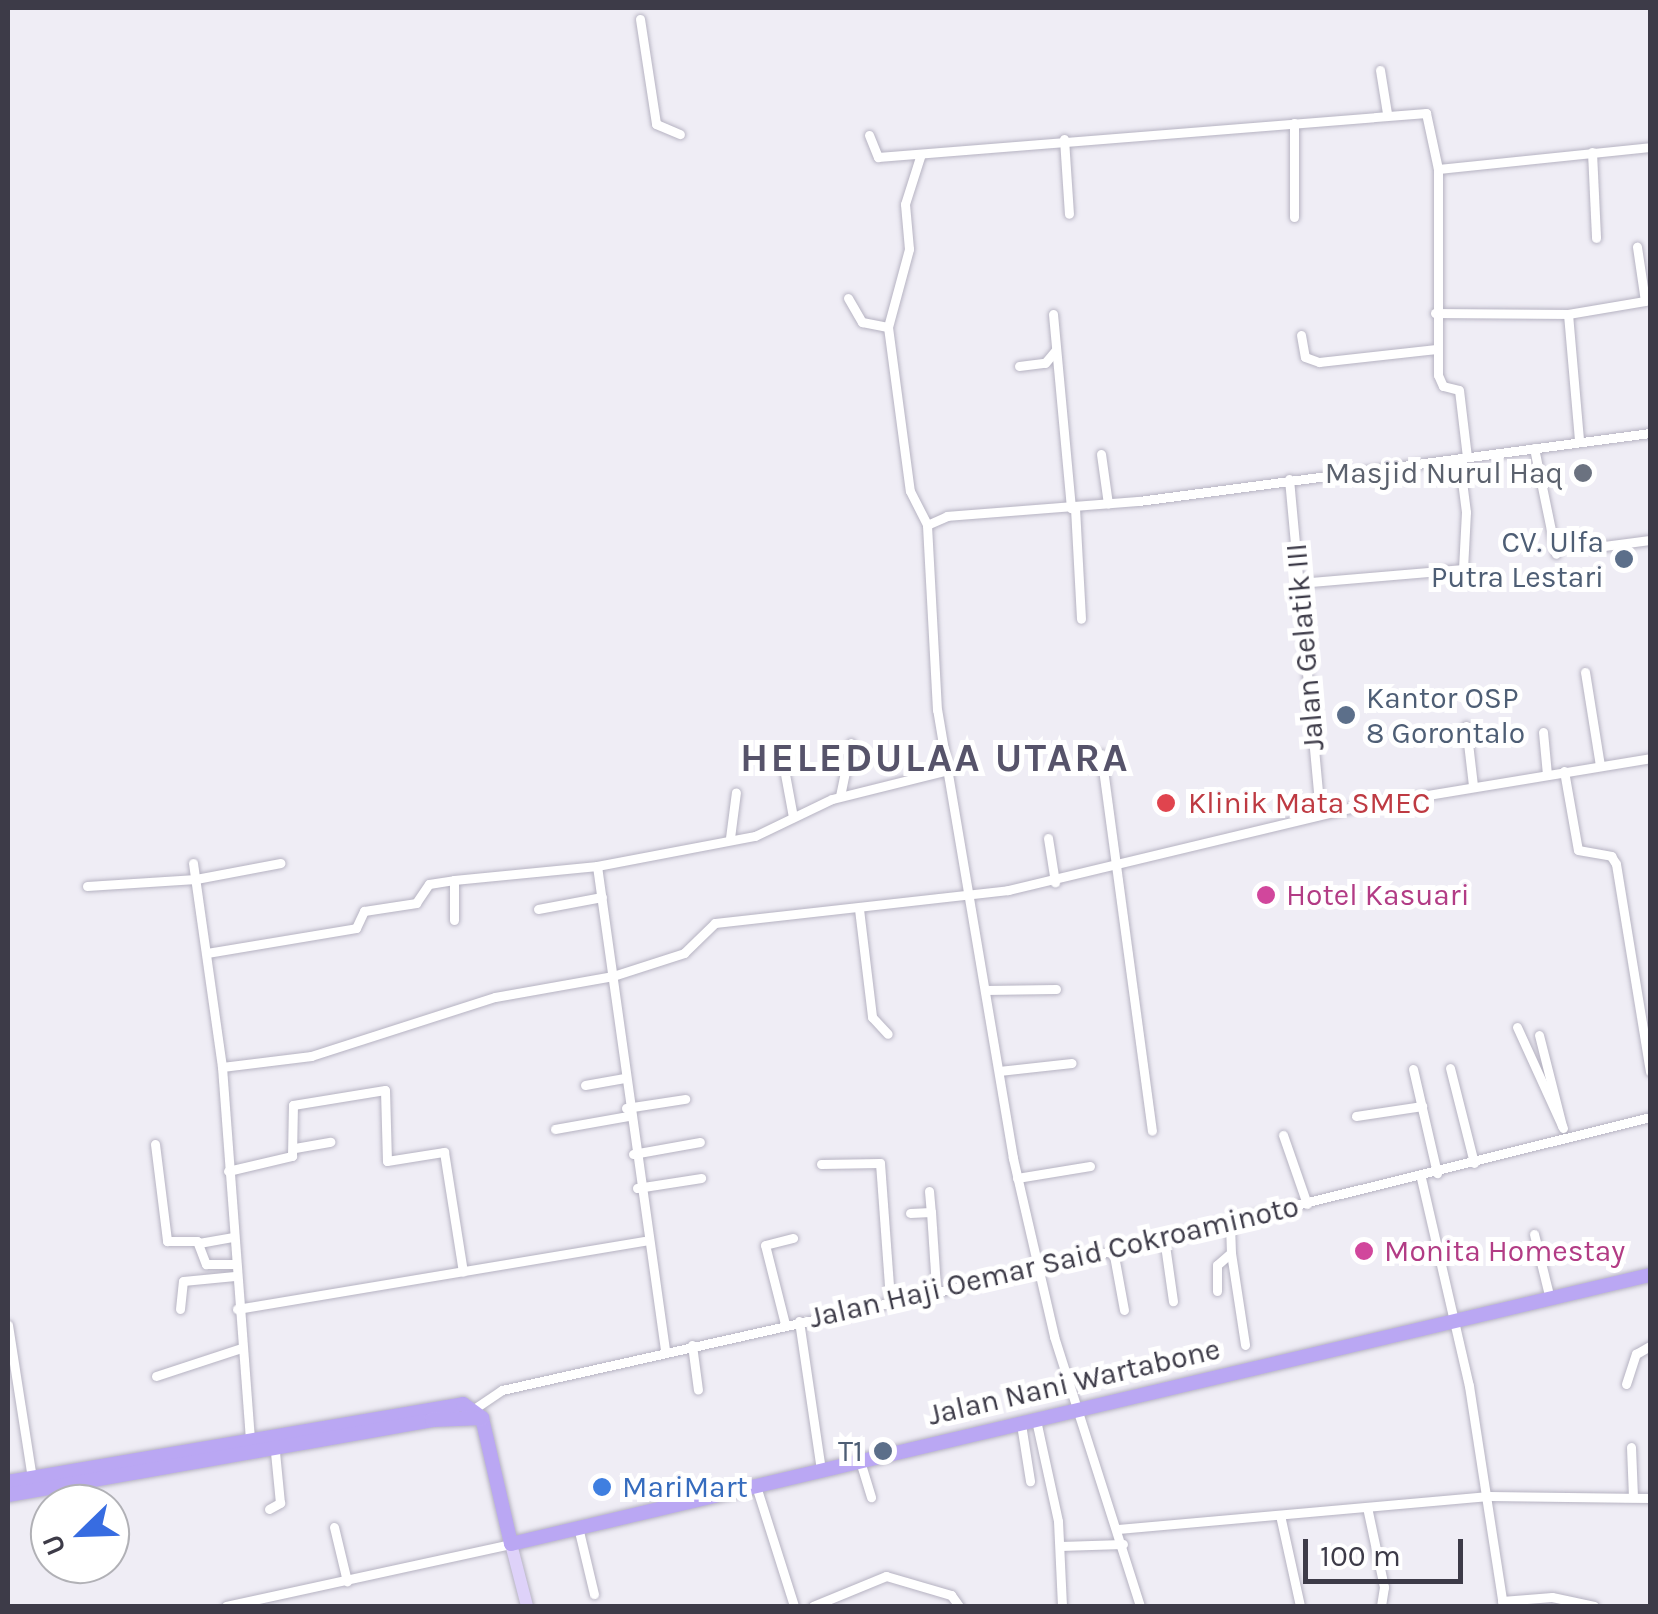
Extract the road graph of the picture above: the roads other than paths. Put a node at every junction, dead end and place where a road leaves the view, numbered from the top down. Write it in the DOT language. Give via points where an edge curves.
graph roads {
  1 [pos="640,19"];
  2 [pos="1380,70"];
  3 [pos="1387,113"];
  4 [pos="1294,123"];
  5 [pos="680,134"];
  6 [pos="1064,139"];
  7 [pos="871,144"];
  8 [pos="1650,147"];
  9 [pos="1592,152"];
  10 [pos="921,154"];
  11 [pos="1438,168"];
  12 [pos="1069,214"];
  13 [pos="1294,217"];
  14 [pos="1596,238"];
  15 [pos="1637,247"];
  16 [pos="848,298"];
  17 [pos="1435,312"];
  18 [pos="1053,314"];
  19 [pos="1568,314"];
  20 [pos="888,327"];
  21 [pos="1300,334"];
  22 [pos="1436,349"];
  23 [pos="1055,351"];
  24 [pos="1019,366"];
  25 [pos="1650,433"];
  26 [pos="1579,441"];
  27 [pos="1534,448"];
  28 [pos="1101,454"];
  29 [pos="1463,458"];
  30 [pos="1289,480"];
  31 [pos="1108,504"];
  32 [pos="1073,508"];
  33 [pos="927,526"];
  34 [pos="1650,540"];
  35 [pos="1604,546"];
  36 [pos="1556,554"];
  37 [pos="1299,583"];
  38 [pos="1081,619"];
  39 [pos="1585,672"];
  40 [pos="1466,726"];
  41 [pos="1543,732"];
  42 [pos="851,743"];
  43 [pos="1102,754"];
  44 [pos="1650,758"];
  45 [pos="1600,766"];
  46 [pos="948,770"];
  47 [pos="1564,771"];
  48 [pos="786,774"];
  49 [pos="1547,774"];
  50 [pos="1473,786"];
  51 [pos="736,792"];
  52 [pos="840,796"];
  53 [pos="1320,815"];
  54 [pos="794,816"];
  55 [pos="730,838"];
  56 [pos="1048,838"];
  57 [pos="193,862"];
  58 [pos="281,863"];
  59 [pos="597,866"];
  60 [pos="1117,867"];
  61 [pos="196,880"];
  62 [pos="454,880"];
  63 [pos="1054,882"];
  64 [pos="87,886"];
  65 [pos="971,895"];
  66 [pos="602,897"];
  67 [pos="538,908"];
  68 [pos="859,910"];
  69 [pos="454,920"];
  70 [pos="207,953"];
  71 [pos="613,976"];
  72 [pos="1056,989"];
  73 [pos="985,990"];
  74 [pos="1517,1027"];
  75 [pos="888,1034"];
  76 [pos="1539,1034"];
  77 [pos="1072,1062"];
  78 [pos="222,1067"];
  79 [pos="1450,1068"];
  80 [pos="1413,1069"];
  81 [pos="999,1072"];
  82 [pos="1650,1072"];
  83 [pos="624,1078"];
  84 [pos="584,1084"];
  85 [pos="685,1099"];
  86 [pos="1422,1106"];
  87 [pos="627,1112"];
  88 [pos="1356,1116"];
  89 [pos="1650,1117"];
  90 [pos="555,1129"];
  91 [pos="1152,1131"];
  92 [pos="1564,1133"];
  93 [pos="1284,1134"];
  94 [pos="330,1142"];
  95 [pos="700,1142"];
  96 [pos="155,1144"];
  97 [pos="296,1148"];
  98 [pos="633,1154"];
  99 [pos="1474,1163"];
  100 [pos="822,1164"];
  101 [pos="1090,1166"];
  102 [pos="228,1171"];
  103 [pos="1437,1173"];
  104 [pos="701,1178"];
  105 [pos="1017,1178"];
  106 [pos="1422,1178"];
  107 [pos="637,1188"];
  108 [pos="929,1191"];
  109 [pos="1307,1204"];
  110 [pos="931,1212"];
  111 [pos="910,1214"];
  112 [pos="1230,1222"];
  113 [pos="1534,1234"];
  114 [pos="232,1237"];
  115 [pos="792,1238"];
  116 [pos="1164,1238"];
  117 [pos="644,1241"];
  118 [pos="198,1243"];
  119 [pos="1113,1250"];
  120 [pos="1231,1253"];
  121 [pos="234,1264"];
  122 [pos="1036,1270"];
  123 [pos="463,1272"];
  124 [pos="235,1276"];
  125 [pos="1650,1276"];
  126 [pos="936,1288"];
  127 [pos="1217,1290"];
  128 [pos="890,1298"];
  129 [pos="1550,1299"];
  130 [pos="1173,1301"];
  131 [pos="180,1309"];
  132 [pos="237,1309"];
  133 [pos="1124,1310"];
  134 [pos="1453,1318"];
  135 [pos="799,1321"];
  136 [pos="785,1324"];
  137 [pos="8,1325"];
  138 [pos="692,1344"];
  139 [pos="1245,1345"];
  140 [pos="1650,1346"];
  141 [pos="241,1348"];
  142 [pos="665,1352"];
  143 [pos="156,1376"];
  144 [pos="1626,1384"];
  145 [pos="698,1390"];
  146 [pos="1076,1410"];
  147 [pos="474,1414"];
  148 [pos="1028,1422"];
  149 [pos="1631,1447"];
  150 [pos="244,1449"];
  151 [pos="275,1452"];
  152 [pos="860,1461"];
  153 [pos="821,1470"];
  154 [pos="32,1478"];
  155 [pos="1030,1481"];
  156 [pos="8,1482"];
  157 [pos="756,1486"];
  158 [pos="8,1495"];
  159 [pos="1489,1496"];
  160 [pos="1633,1496"];
  161 [pos="871,1497"];
  162 [pos="1650,1498"];
  163 [pos="1367,1507"];
  164 [pos="269,1510"];
  165 [pos="1280,1515"];
  166 [pos="334,1527"];
  167 [pos="578,1527"];
  168 [pos="1118,1530"];
  169 [pos="511,1544"];
  170 [pos="1122,1544"];
  171 [pos="1060,1546"];
  172 [pos="347,1581"];
  173 [pos="594,1594"];
  174 [pos="1503,1604"];
  175 [pos="226,1606"];
  176 [pos="527,1606"];
  177 [pos="794,1606"];
  178 [pos="813,1606"];
  179 [pos="959,1606"];
  180 [pos="1062,1606"];
  181 [pos="1140,1606"];
  182 [pos="1300,1606"];
  183 [pos="1381,1606"];
  184 [pos="1594,1606"];
  1 -- 5 [label="street" via="656,124"];
  2 -- 3 [label="street"];
  3 -- 4 [label="street"];
  3 -- 11 [label="street" via="1429,116"];
  4 -- 6 [label="street"];
  4 -- 13 [label="street"];
  6 -- 10 [label="street"];
  6 -- 12 [label="street"];
  7 -- 10 [label="street"];
  8 -- 9 [label="street"];
  9 -- 11 [label="street"];
  9 -- 14 [label="street"];
  10 -- 20 [label="street" via="905,204 909,249"];
  11 -- 17 [label="street"];
  15 -- 19 [label="street" via="1646,301"];
  16 -- 20 [label="street" via="862,322"];
  17 -- 19 [label="street"];
  17 -- 22 [label="street"];
  18 -- 23 [label="street"];
  19 -- 26 [label="street"];
  20 -- 33 [label="street" via="910,491"];
  21 -- 22 [label="street" via="1305,356 1319,362"];
  22 -- 29 [label="street" via="1441,384 1459,390"];
  23 -- 24 [label="street" via="1046,363"];
  23 -- 32 [label="street"];
  25 -- 26 [label="street"];
  26 -- 27 [label="street"];
  27 -- 29 [label="street"];
  27 -- 36 [label="street"];
  28 -- 31 [label="street"];
  29 -- 30 [label="street"];
  29 -- 37 [label="street" via="1463,569"];
  30 -- 31 [label="street"];
  30 -- 37 [label="street, Jalan Gelatik III"];
  31 -- 32 [label="street"];
  32 -- 33 [label="street" via="946,516"];
  32 -- 38 [label="street"];
  33 -- 46 [label="street" via="932,666"];
  34 -- 35 [label="street"];
  37 -- 53 [label="street, Jalan Gelatik III"];
  39 -- 45 [label="street"];
  40 -- 50 [label="street"];
  41 -- 49 [label="street"];
  42 -- 52 [label="street"];
  43 -- 60 [label="street"];
  44 -- 45 [label="street"];
  45 -- 47 [label="street"];
  46 -- 52 [label="street"];
  46 -- 65 [label="street"];
  47 -- 49 [label="street"];
  47 -- 82 [label="street" via="1578,850 1615,860"];
  48 -- 54 [label="street"];
  49 -- 50 [label="street"];
  50 -- 53 [label="street"];
  51 -- 55 [label="street"];
  52 -- 54 [label="street"];
  53 -- 60 [label="street"];
  54 -- 55 [label="street" via="755,836"];
  55 -- 59 [label="street"];
  56 -- 63 [label="street"];
  57 -- 61 [label="street"];
  58 -- 61 [label="street"];
  59 -- 62 [label="street"];
  59 -- 66 [label="street"];
  60 -- 63 [label="street"];
  60 -- 91 [label="street"];
  61 -- 64 [label="street"];
  61 -- 70 [label="street"];
  62 -- 69 [label="street"];
  62 -- 70 [label="street" via="429,884 416,904 364,911 356,928"];
  63 -- 65 [label="street"];
  65 -- 68 [label="street"];
  65 -- 73 [label="street"];
  66 -- 67 [label="street"];
  66 -- 71 [label="street"];
  68 -- 71 [label="street" via="714,923 684,953"];
  68 -- 75 [label="street" via="872,1017"];
  70 -- 78 [label="street"];
  71 -- 78 [label="street" via="495,997 311,1056"];
  71 -- 83 [label="street"];
  72 -- 73 [label="street"];
  73 -- 81 [label="street"];
  74 -- 92 [label="street"];
  76 -- 92 [label="street"];
  77 -- 81 [label="street"];
  78 -- 102 [label="street"];
  79 -- 99 [label="street"];
  80 -- 86 [label="street"];
  81 -- 105 [label="street"];
  83 -- 84 [label="street"];
  83 -- 87 [label="street"];
  85 -- 87 [label="street"];
  86 -- 88 [label="street"];
  86 -- 103 [label="street"];
  87 -- 90 [label="street"];
  87 -- 98 [label="street"];
  89 -- 92 [label="street, Jalan Haji Oemar Said Cokroaminoto"];
  92 -- 99 [label="street, Jalan Haji Oemar Said Cokroaminoto"];
  93 -- 109 [label="street"];
  94 -- 97 [label="street"];
  95 -- 98 [label="street"];
  96 -- 118 [label="street" via="165,1237"];
  97 -- 102 [label="street" via="292,1156"];
  97 -- 123 [label="street" via="293,1105 385,1090 388,1161 444,1152"];
  98 -- 107 [label="street"];
  99 -- 103 [label="street, Jalan Haji Oemar Said Cokroaminoto"];
  100 -- 128 [label="street" via="880,1162"];
  101 -- 105 [label="street"];
  102 -- 114 [label="street"];
  103 -- 106 [label="street, Jalan Haji Oemar Said Cokroaminoto"];
  104 -- 107 [label="street"];
  105 -- 122 [label="street"];
  106 -- 109 [label="street, Jalan Haji Oemar Said Cokroaminoto"];
  106 -- 134 [label="street"];
  107 -- 117 [label="street"];
  108 -- 110 [label="street"];
  109 -- 112 [label="street, Jalan Haji Oemar Said Cokroaminoto"];
  110 -- 111 [label="street"];
  110 -- 126 [label="street"];
  112 -- 116 [label="street, Jalan Haji Oemar Said Cokroaminoto"];
  112 -- 120 [label="street"];
  113 -- 129 [label="street"];
  114 -- 118 [label="street"];
  114 -- 121 [label="street"];
  115 -- 136 [label="street" via="765,1245"];
  116 -- 119 [label="street, Jalan Haji Oemar Said Cokroaminoto"];
  116 -- 130 [label="street"];
  117 -- 123 [label="street"];
  117 -- 142 [label="street"];
  118 -- 121 [label="street" via="206,1264"];
  119 -- 122 [label="street, Jalan Haji Oemar Said Cokroaminoto"];
  119 -- 133 [label="street"];
  120 -- 127 [label="street" via="1217,1264"];
  120 -- 139 [label="street"];
  121 -- 124 [label="street"];
  122 -- 126 [label="street, Jalan Haji Oemar Said Cokroaminoto"];
  122 -- 146 [label="street"];
  123 -- 132 [label="street"];
  124 -- 131 [label="street" via="183,1282"];
  124 -- 132 [label="street"];
  125 -- 129 [label="main road, Jalan Nani Wartabone"];
  126 -- 128 [label="street, Jalan Haji Oemar Said Cokroaminoto"];
  128 -- 135 [label="street, Jalan Haji Oemar Said Cokroaminoto"];
  129 -- 134 [label="main road, Jalan Nani Wartabone"];
  132 -- 141 [label="street"];
  134 -- 146 [label="main road, Jalan Nani Wartabone"];
  134 -- 159 [label="street"];
  135 -- 136 [label="street, Jalan Haji Oemar Said Cokroaminoto"];
  135 -- 153 [label="street"];
  136 -- 138 [label="street, Jalan Haji Oemar Said Cokroaminoto"];
  137 -- 154 [label="street"];
  138 -- 142 [label="street, Jalan Haji Oemar Said Cokroaminoto"];
  138 -- 145 [label="street"];
  140 -- 144 [label="street" via="1636,1354"];
  141 -- 143 [label="street"];
  141 -- 150 [label="street"];
  142 -- 147 [label="street, Jalan Haji Oemar Said Cokroaminoto" via="502,1390"];
  146 -- 148 [label="main road, Jalan Nani Wartabone"];
  146 -- 168 [label="street"];
  147 -- 150 [label="main road" via="448,1404"];
  147 -- 151 [label="main road"];
  147 -- 169 [label="main road"];
  148 -- 152 [label="main road, Jalan Nani Wartabone"];
  148 -- 155 [label="street"];
  148 -- 171 [label="street"];
  149 -- 160 [label="street"];
  150 -- 151 [label="main road"];
  150 -- 154 [label="main road"];
  150 -- 158 [label="main road"];
  151 -- 164 [label="street" via="280,1503"];
  152 -- 153 [label="main road, Jalan Nani Wartabone"];
  152 -- 161 [label="street"];
  153 -- 157 [label="main road, Jalan Nani Wartabone"];
  154 -- 156 [label="main road"];
  157 -- 167 [label="main road, Jalan Nani Wartabone"];
  157 -- 177 [label="street"];
  159 -- 160 [label="street"];
  159 -- 163 [label="street"];
  159 -- 174 [label="street"];
  160 -- 162 [label="street"];
  163 -- 165 [label="street"];
  163 -- 183 [label="street" via="1384,1587"];
  165 -- 168 [label="street"];
  165 -- 182 [label="street"];
  166 -- 172 [label="street"];
  167 -- 169 [label="main road, Jalan Nani Wartabone"];
  167 -- 173 [label="street"];
  168 -- 170 [label="street"];
  169 -- 172 [label="street"];
  169 -- 176 [label="street"];
  170 -- 171 [label="street"];
  170 -- 181 [label="street"];
  171 -- 180 [label="street"];
  172 -- 175 [label="street"];
  174 -- 184 [label="street" via="1552,1597"];
  178 -- 179 [label="street" via="886,1576 951,1595"];
}
